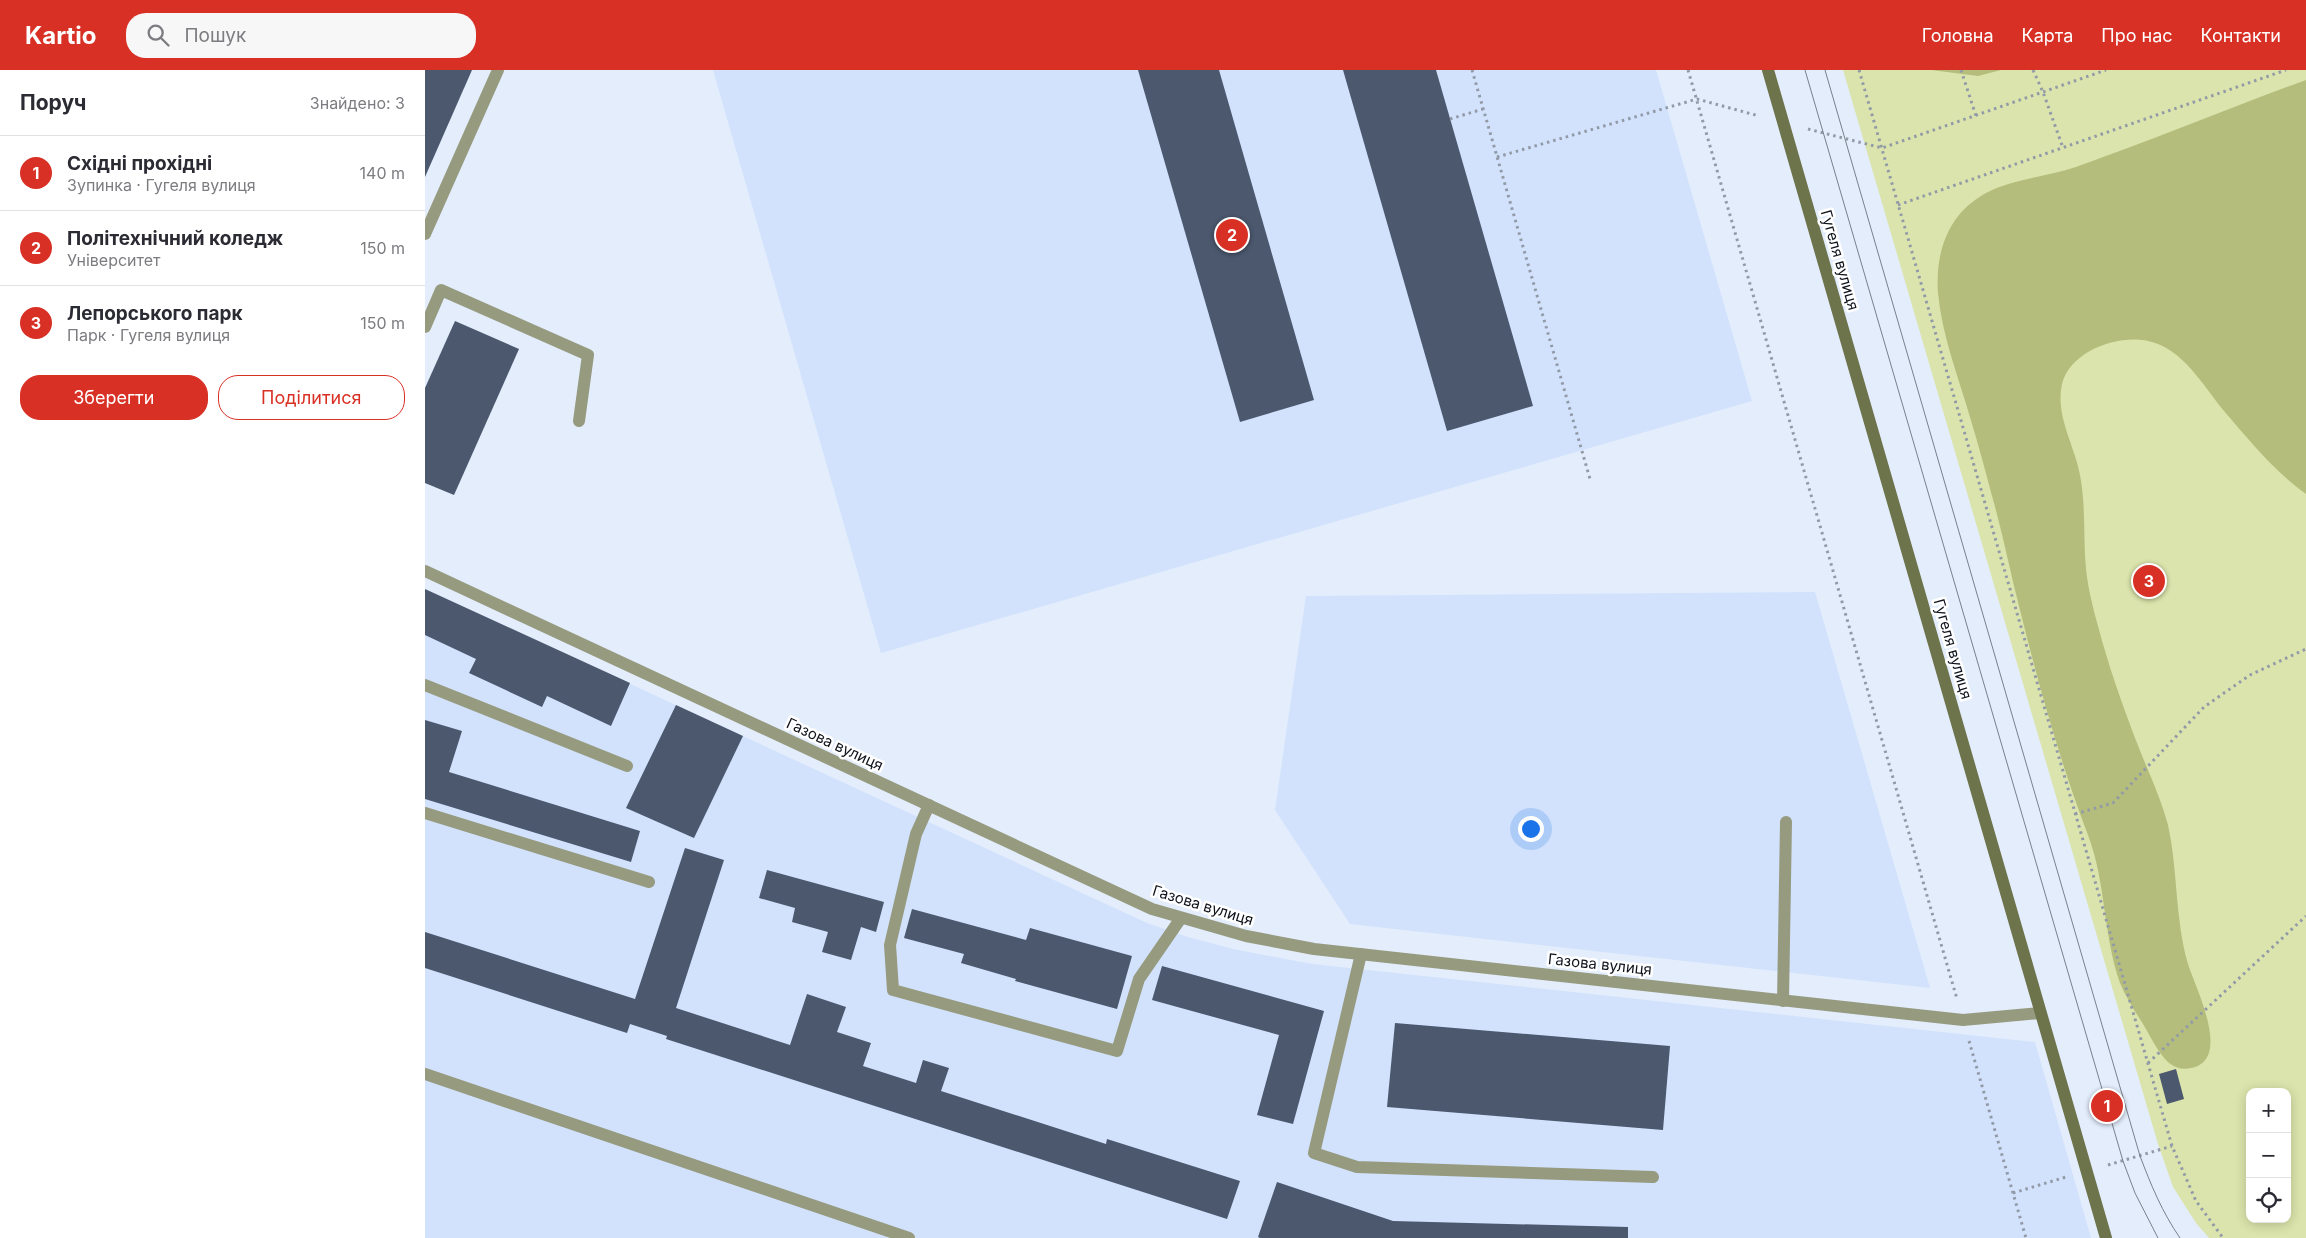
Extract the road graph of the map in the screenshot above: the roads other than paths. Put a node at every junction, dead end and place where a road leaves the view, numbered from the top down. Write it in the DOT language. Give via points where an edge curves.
graph roads {
  1 [pos="498,70"];
  2 [pos="1768,70"];
  3 [pos="425,234"];
  4 [pos="425,327"];
  5 [pos="579,421"];
  6 [pos="425,571"];
  7 [pos="425,685"];
  8 [pos="627,766"];
  9 [pos="929,805"];
  10 [pos="425,813"];
  11 [pos="1786,822"];
  12 [pos="649,882"];
  13 [pos="1181,918"];
  14 [pos="1361,954"];
  15 [pos="1783,1000"];
  16 [pos="2040,1013"];
  17 [pos="425,1074"];
  18 [pos="1653,1177"];
  19 [pos="909,1238"];
  20 [pos="2106,1238"];
  1 -- 3 [label="street"];
  2 -- 16 [label="street, Гугеля вулиця"];
  4 -- 5 [label="street" via="441,290 588,355"];
  6 -- 9 [label="street, Газова вулиця"];
  7 -- 8 [label="street"];
  9 -- 13 [label="street, Газова вулиця" via="1152,909"];
  9 -- 13 [label="street" via="916,834 890,945 893,990 1117,1051 1139,979"];
  10 -- 12 [label="street"];
  11 -- 15 [label="street"];
  13 -- 14 [label="street, Газова вулиця" via="1246,936"];
  14 -- 15 [label="street, Газова вулиця"];
  14 -- 18 [label="street" via="1314,1153 1357,1167"];
  15 -- 16 [label="street, Газова вулиця" via="1963,1020"];
  16 -- 20 [label="street, Гугеля вулиця"];
  17 -- 19 [label="street"];
}
